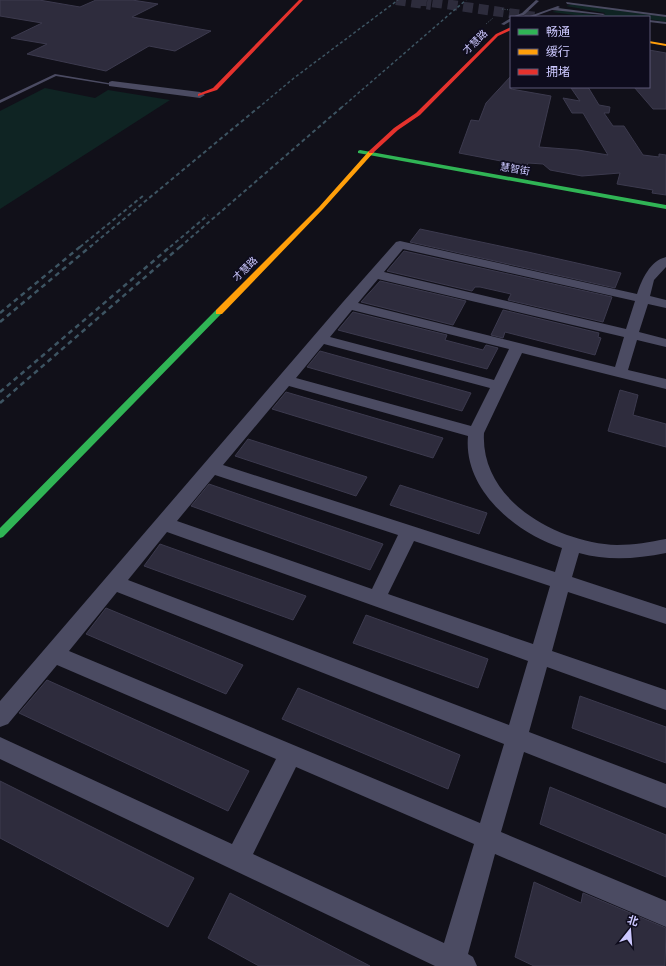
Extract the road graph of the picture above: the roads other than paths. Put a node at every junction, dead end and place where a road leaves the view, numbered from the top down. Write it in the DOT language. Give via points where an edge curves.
graph roads {
  1 [pos="291,0"];
  2 [pos="302,0"];
  3 [pos="576,0"];
  4 [pos="584,0"];
  5 [pos="537,1"];
  6 [pos="567,3"];
  7 [pos="552,9"];
  8 [pos="666,11"];
  9 [pos="603,14"];
  10 [pos="517,16"];
  11 [pos="533,16"];
  12 [pos="666,16"];
  13 [pos="650,21"];
  14 [pos="666,23"];
  15 [pos="508,25"];
  16 [pos="650,33"];
  17 [pos="666,37"];
  18 [pos="666,40"];
  19 [pos="650,42"];
  20 [pos="666,45"];
  21 [pos="112,84"];
  22 [pos="200,95"];
  23 [pos="0,102"];
  24 [pos="366,152"];
  25 [pos="666,204"];
  26 [pos="666,207"];
  27 [pos="258,258"];
  28 [pos="666,261"];
  29 [pos="375,274"];
  30 [pos="642,298"];
  31 [pos="666,304"];
  32 [pos="348,305"];
  33 [pos="631,335"];
  34 [pos="320,339"];
  35 [pos="666,343"];
  36 [pos="517,347"];
  37 [pos="620,373"];
  38 [pos="285,380"];
  39 [pos="666,384"];
  40 [pos="498,386"];
  41 [pos="476,433"];
  42 [pos="211,467"];
  43 [pos="164,524"];
  44 [pos="409,532"];
  45 [pos="0,534"];
  46 [pos="572,544"];
  47 [pos="666,546"];
  48 [pos="561,582"];
  49 [pos="114,583"];
  50 [pos="377,598"];
  51 [pos="666,616"];
  52 [pos="54,654"];
  53 [pos="540,656"];
  54 [pos="666,700"];
  55 [pos="0,718"];
  56 [pos="517,738"];
  57 [pos="0,748"];
  58 [pos="290,755"];
  59 [pos="666,796"];
  60 [pos="488,839"];
  61 [pos="238,860"];
  62 [pos="666,914"];
  63 [pos="456,964"];
  1 -- 22 [label="street" via="291,4"];
  2 -- 22 [label="street" via="215,89"];
  3 -- 6 [label="lane"];
  4 -- 8 [label="lane"];
  5 -- 10 [label="lane"];
  6 -- 7 [label="lane"];
  6 -- 12 [label="lane"];
  7 -- 9 [label="lane"];
  7 -- 11 [label="lane"];
  13 -- 14 [label="lane"];
  15 -- 24 [label="street, 才慧路" via="497,28 412,110 387,126"];
  16 -- 17 [label="street"];
  16 -- 18 [label="street"];
  19 -- 20 [label="street"];
  21 -- 22 [label="street"];
  21 -- 23 [label="lane" via="55,75"];
  24 -- 25 [label="street, 慧智街"];
  24 -- 26 [label="street, 慧智街"];
  24 -- 27 [label="street, 才慧路"];
  24 -- 45 [label="street, 才慧路" via="321,208"];
  28 -- 30 [label="street" via="652,274"];
  29 -- 30 [label="street" via="400,244"];
  29 -- 32 [label="street"];
  29 -- 33 [label="street"];
  30 -- 31 [label="street"];
  30 -- 33 [label="street"];
  32 -- 34 [label="street"];
  32 -- 36 [label="street"];
  33 -- 35 [label="street"];
  33 -- 37 [label="street"];
  34 -- 38 [label="street"];
  34 -- 40 [label="street"];
  36 -- 37 [label="street"];
  36 -- 40 [label="street"];
  37 -- 39 [label="street"];
  38 -- 41 [label="street"];
  38 -- 42 [label="street"];
  40 -- 41 [label="street"];
  41 -- 46 [label="street" via="474,446 477,459 494,494 510,511 533,527 553,538"];
  42 -- 43 [label="street"];
  42 -- 44 [label="street"];
  43 -- 49 [label="street"];
  43 -- 50 [label="street"];
  44 -- 48 [label="street"];
  44 -- 50 [label="street"];
  46 -- 47 [label="street" via="612,551 637,551"];
  46 -- 48 [label="street"];
  48 -- 51 [label="street"];
  48 -- 53 [label="street"];
  49 -- 52 [label="street"];
  49 -- 56 [label="street"];
  50 -- 53 [label="street"];
  52 -- 55 [label="street"];
  52 -- 58 [label="street"];
  53 -- 54 [label="street"];
  53 -- 56 [label="street"];
  56 -- 59 [label="street"];
  56 -- 60 [label="street"];
  57 -- 61 [label="street"];
  58 -- 60 [label="street"];
  58 -- 61 [label="street"];
  60 -- 62 [label="street"];
  60 -- 63 [label="street"];
  61 -- 63 [label="street"];
}
